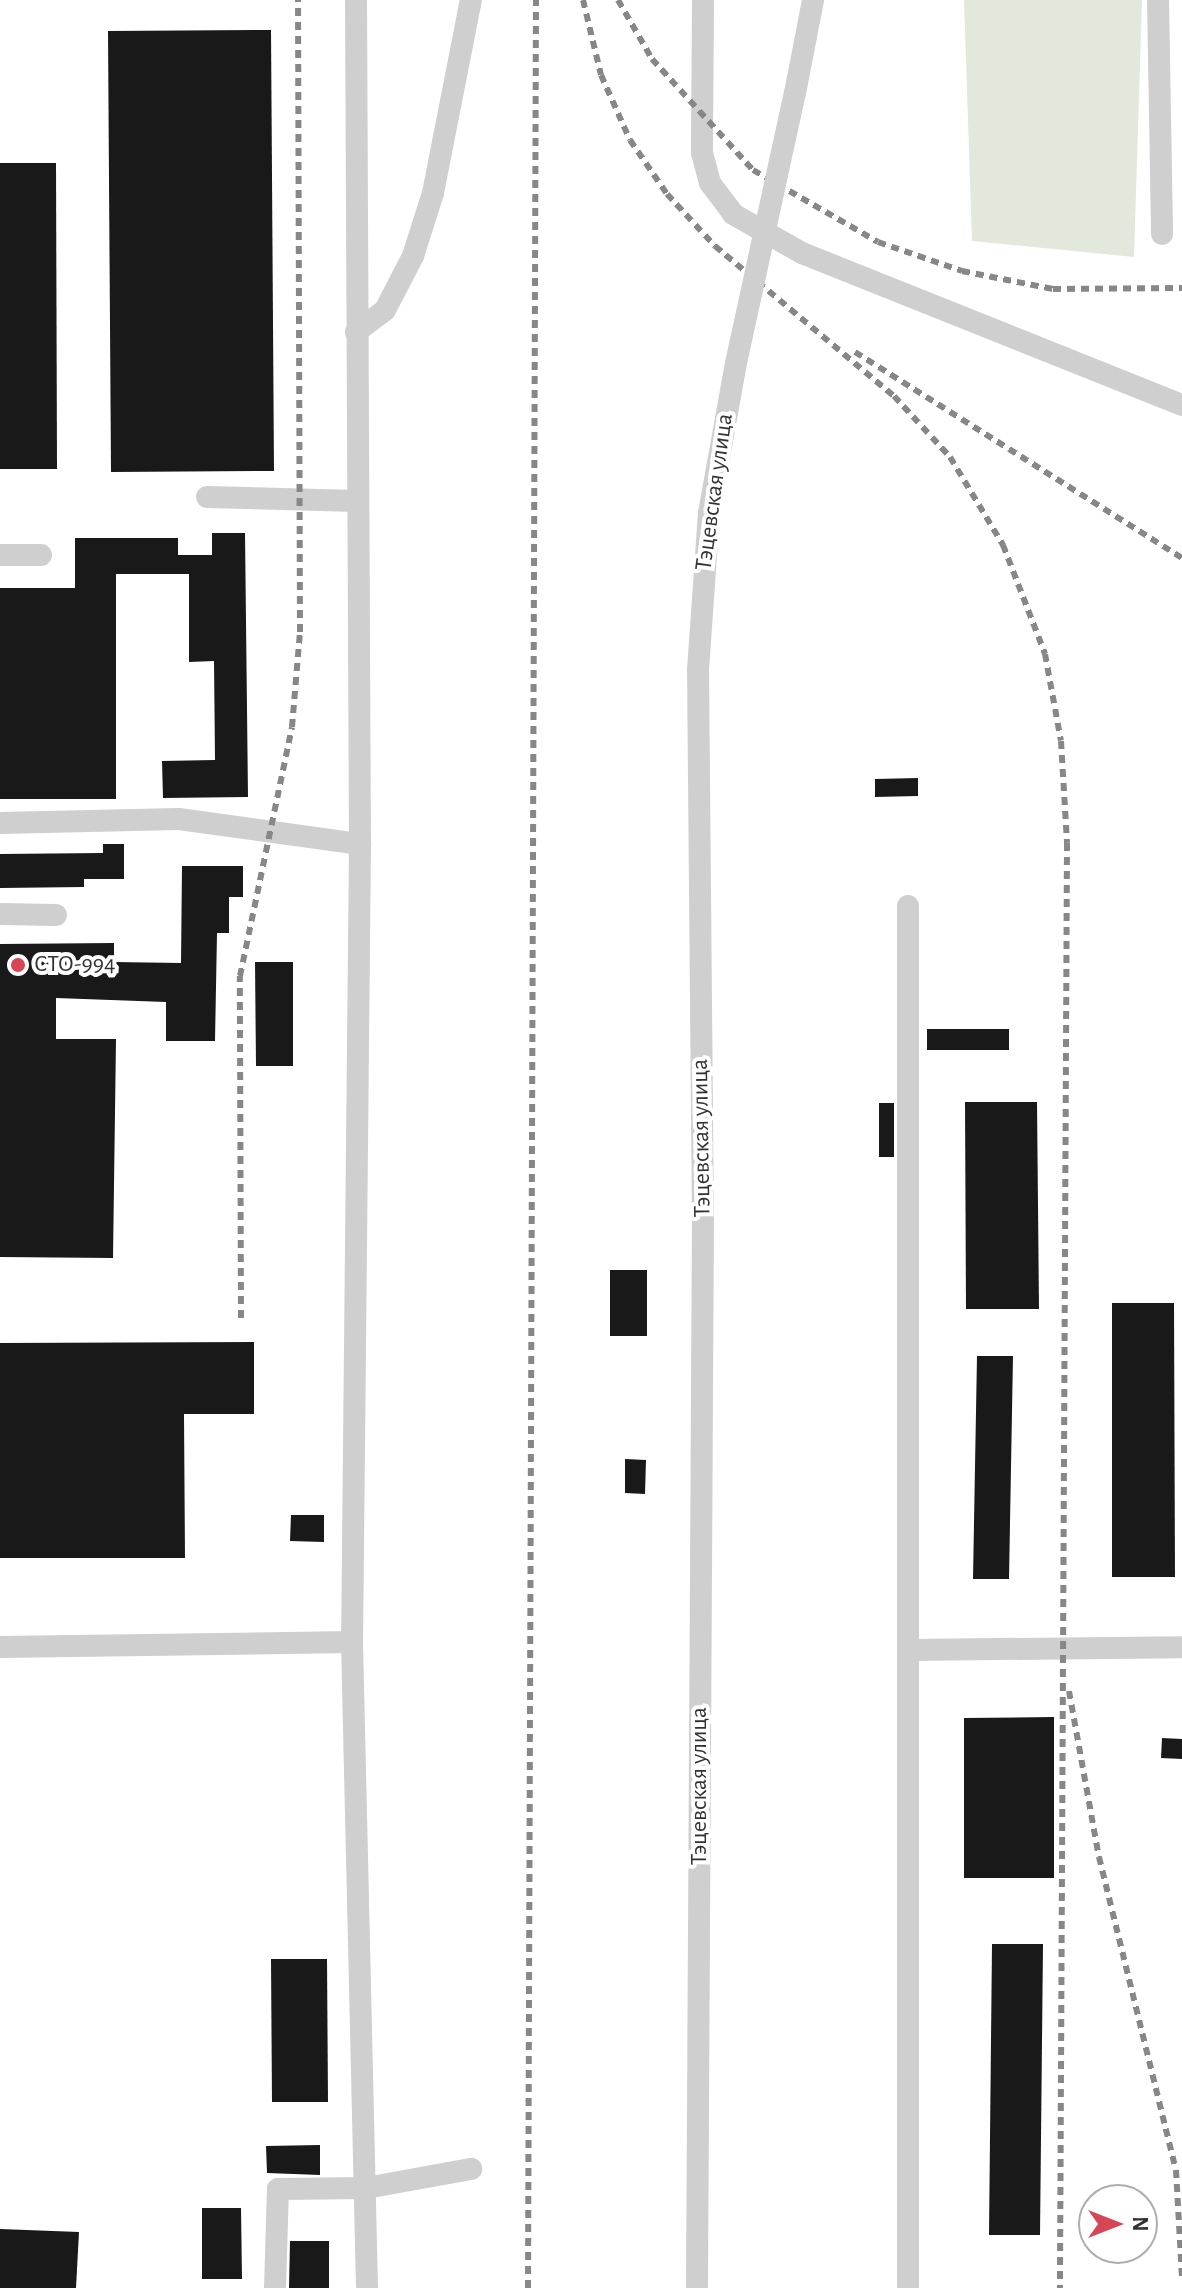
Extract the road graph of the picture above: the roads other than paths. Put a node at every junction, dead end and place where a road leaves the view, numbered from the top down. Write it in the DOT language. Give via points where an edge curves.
graph roads {
  1 [pos="356,0"];
  2 [pos="471,0"];
  3 [pos="703,0"];
  4 [pos="813,0"];
  5 [pos="1158,0"];
  6 [pos="1162,234"];
  7 [pos="356,332"];
  8 [pos="1182,405"];
  9 [pos="207,497"];
  10 [pos="357,501"];
  11 [pos="0,555"];
  12 [pos="41,555"];
  13 [pos="0,823"];
  14 [pos="360,844"];
  15 [pos="908,906"];
  16 [pos="0,914"];
  17 [pos="56,915"];
  18 [pos="352,1642"];
  19 [pos="0,1647"];
  20 [pos="1182,1647"];
  21 [pos="910,1650"];
  22 [pos="471,2169"];
  23 [pos="366,2188"];
  24 [pos="275,2288"];
  25 [pos="367,2288"];
  26 [pos="697,2288"];
  27 [pos="908,2288"];
  1 -- 7 [label="street"];
  2 -- 7 [label="street" via="437,178 413,256 385,310"];
  3 -- 8 [label="street" via="702,153 710,183 733,214 802,253"];
  4 -- 26 [label="street, Тэцевская улица, bridge" via="709,513 698,670 703,1258"];
  5 -- 6 [label="street"];
  7 -- 10 [label="street"];
  9 -- 10 [label="street"];
  10 -- 14 [label="street"];
  11 -- 12 [label="street"];
  13 -- 14 [label="street" via="179,819"];
  14 -- 18 [label="street"];
  15 -- 21 [label="street"];
  16 -- 17 [label="street"];
  18 -- 19 [label="street"];
  18 -- 23 [label="street"];
  20 -- 21 [label="street"];
  21 -- 27 [label="street"];
  22 -- 23 [label="street"];
  23 -- 24 [label="street" via="278,2189"];
  23 -- 25 [label="street"];
}
